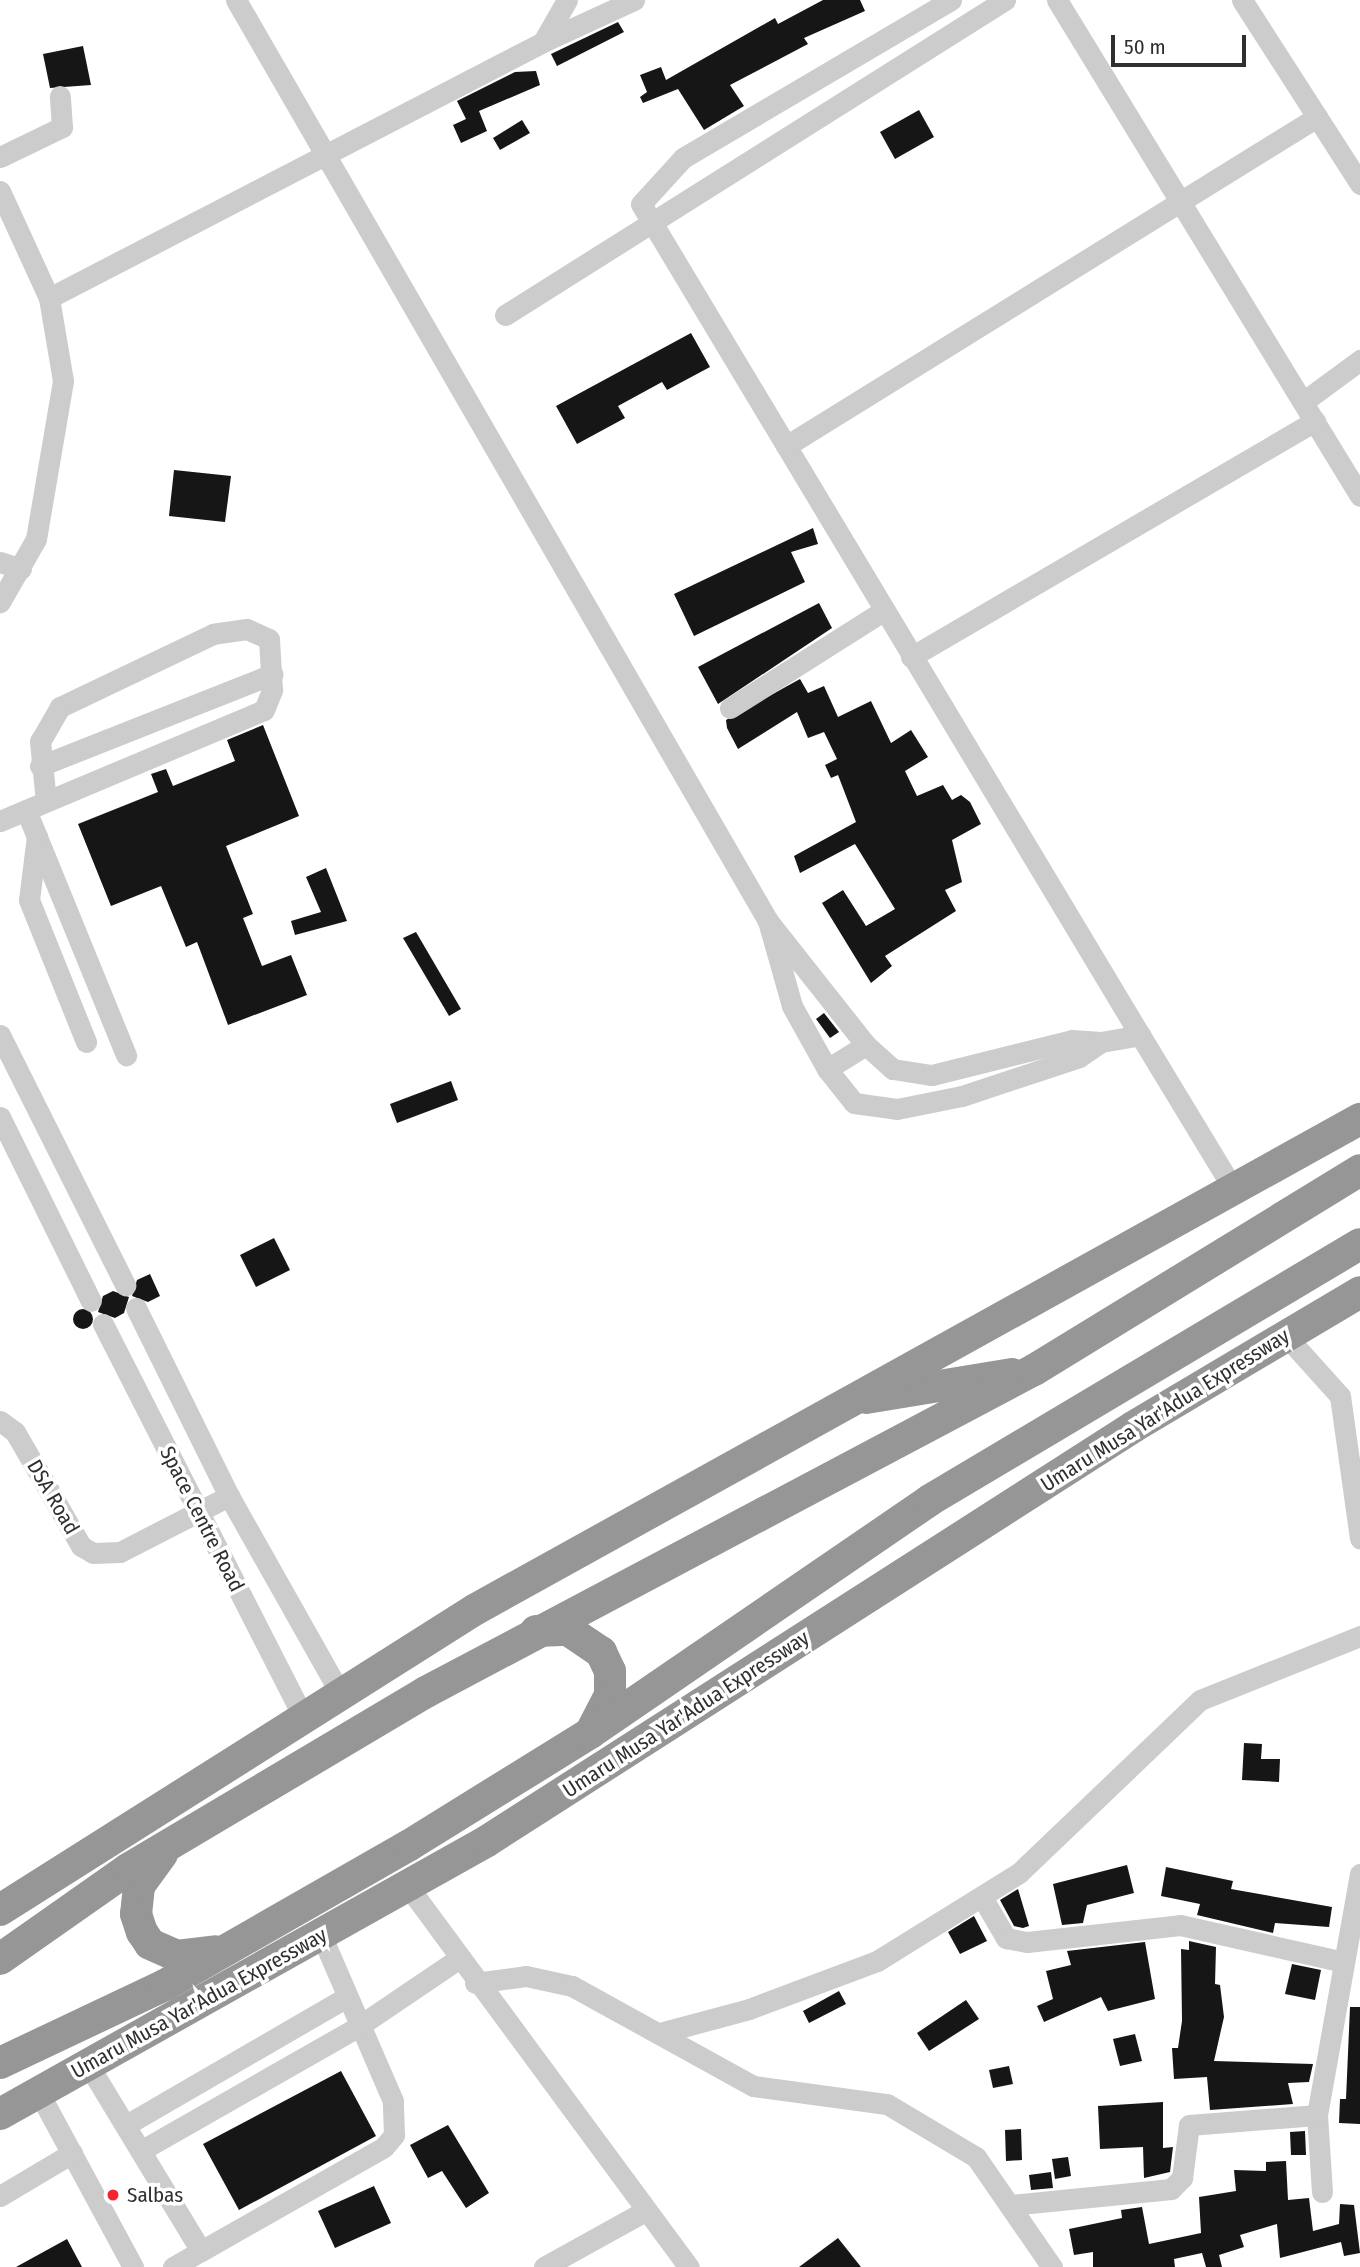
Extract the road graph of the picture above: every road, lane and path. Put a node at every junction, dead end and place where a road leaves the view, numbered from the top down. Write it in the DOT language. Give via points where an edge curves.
graph roads {
  1 [pos="236,0"];
  2 [pos="567,0"];
  3 [pos="634,0"];
  4 [pos="951,0"];
  5 [pos="1005,0"];
  6 [pos="1057,0"];
  7 [pos="1242,0"];
  8 [pos="543,42"];
  9 [pos="60,96"];
  10 [pos="1317,117"];
  11 [pos="325,155"];
  12 [pos="0,157"];
  13 [pos="1360,184"];
  14 [pos="0,191"];
  15 [pos="1180,201"];
  16 [pos="653,222"];
  17 [pos="49,298"];
  18 [pos="505,315"];
  19 [pos="1360,360"];
  20 [pos="1303,402"];
  21 [pos="1315,421"];
  22 [pos="786,446"];
  23 [pos="1360,496"];
  24 [pos="0,562"];
  25 [pos="21,569"];
  26 [pos="0,602"];
  27 [pos="883,611"];
  28 [pos="911,657"];
  29 [pos="272,674"];
  30 [pos="730,708"];
  31 [pos="142,725"];
  32 [pos="154,754"];
  33 [pos="40,766"];
  34 [pos="36,806"];
  35 [pos="0,821"];
  36 [pos="37,836"];
  37 [pos="768,921"];
  38 [pos="822,987"];
  39 [pos="792,1006"];
  40 [pos="0,1035"];
  41 [pos="1140,1035"];
  42 [pos="86,1042"];
  43 [pos="1101,1042"];
  44 [pos="866,1045"];
  45 [pos="126,1055"];
  46 [pos="827,1069"];
  47 [pos="0,1117"];
  48 [pos="1360,1119"];
  49 [pos="1360,1160"];
  50 [pos="1360,1170"];
  51 [pos="1331,1187"];
  52 [pos="1235,1192"];
  53 [pos="1358,1245"];
  54 [pos="125,1285"];
  55 [pos="1357,1297"];
  56 [pos="92,1301"];
  57 [pos="136,1308"];
  58 [pos="103,1324"];
  59 [pos="1286,1336"];
  60 [pos="1034,1370"];
  61 [pos="838,1403"];
  62 [pos="1065,1423"];
  63 [pos="5,1431"];
  64 [pos="229,1496"];
  65 [pos="197,1512"];
  66 [pos="1360,1539"];
  67 [pos="943,1549"];
  68 [pos="536,1631"];
  69 [pos="1360,1636"];
  70 [pos="339,1691"];
  71 [pos="302,1714"];
  72 [pos="590,1733"];
  73 [pos="169,1844"];
  74 [pos="1360,1874"];
  75 [pos="407,1885"];
  76 [pos="982,1897"];
  77 [pos="0,1910"];
  78 [pos="321,1935"];
  79 [pos="233,1947"];
  80 [pos="0,1959"];
  81 [pos="458,1959"];
  82 [pos="1344,1962"];
  83 [pos="475,1983"];
  84 [pos="347,1997"];
  85 [pos="359,2026"];
  86 [pos="660,2033"];
  87 [pos="0,2063"];
  88 [pos="89,2066"];
  89 [pos="39,2093"];
  90 [pos="0,2114"];
  91 [pos="1317,2115"];
  92 [pos="126,2125"];
  93 [pos="142,2150"];
  94 [pos="72,2153"];
  95 [pos="1322,2192"];
  96 [pos="0,2196"];
  97 [pos="1011,2205"];
  98 [pos="645,2211"];
  99 [pos="201,2251"];
  100 [pos="133,2267"];
  101 [pos="173,2267"];
  102 [pos="544,2267"];
  103 [pos="690,2267"];
  104 [pos="1052,2267"];
  1 -- 11 [label="street"];
  2 -- 8 [label="street"];
  3 -- 8 [label="street"];
  4 -- 16 [label="street" via="683,158 641,204"];
  5 -- 16 [label="street"];
  6 -- 15 [label="street"];
  7 -- 10 [label="street"];
  8 -- 11 [label="street"];
  9 -- 12 [label="street" via="62,127"];
  10 -- 13 [label="street"];
  10 -- 15 [label="street"];
  11 -- 17 [label="street"];
  11 -- 37 [label="street"];
  14 -- 17 [label="street"];
  15 -- 20 [label="street"];
  15 -- 22 [label="street"];
  16 -- 18 [label="street"];
  16 -- 22 [label="street"];
  17 -- 25 [label="street" via="63,381 48,486 36,539"];
  19 -- 20 [label="street"];
  20 -- 21 [label="street"];
  21 -- 23 [label="street"];
  21 -- 28 [label="street"];
  22 -- 27 [label="street"];
  24 -- 25 [label="street"];
  25 -- 26 [label="street"];
  27 -- 28 [label="street"];
  27 -- 30 [label="street"];
  28 -- 41 [label="street"];
  29 -- 31 [label="street"];
  29 -- 32 [label="street" via="264,710"];
  29 -- 33 [label="street" via="272,647 262,633 214,634 60,707 45,724"];
  31 -- 32 [label="street"];
  31 -- 33 [label="street"];
  32 -- 34 [label="street"];
  33 -- 34 [label="street"];
  34 -- 35 [label="street"];
  34 -- 36 [label="street"];
  36 -- 42 [label="street" via="29,900"];
  36 -- 45 [label="street"];
  37 -- 38 [label="street"];
  37 -- 39 [label="street"];
  38 -- 39 [label="street"];
  38 -- 44 [label="street"];
  39 -- 46 [label="street"];
  40 -- 54 [label="street"];
  41 -- 43 [label="street"];
  41 -- 52 [label="street"];
  43 -- 44 [label="street" via="1072,1040 932,1075 893,1069"];
  43 -- 46 [label="street" via="1022,1077 897,1109 854,1102"];
  44 -- 46 [label="street"];
  47 -- 56 [label="street"];
  48 -- 52 [label="highway"];
  49 -- 51 [label="highway"];
  50 -- 51 [label="highway"];
  51 -- 60 [label="highway"];
  52 -- 61 [label="highway"];
  53 -- 62 [label="highway, Umaru Musa Yar'Adua Expressway"];
  55 -- 59 [label="highway, Umaru Musa Yar'Adua Expressway"];
  57 -- 64 [label="street, Space Centre Road"];
  58 -- 65 [label="street, Space Centre Road"];
  59 -- 66 [label="street" via="1340,1396"];
  59 -- 67 [label="highway, Umaru Musa Yar'Adua Expressway"];
  60 -- 61 [label="highway"];
  60 -- 68 [label="highway"];
  61 -- 70 [label="highway"];
  62 -- 67 [label="highway"];
  62 -- 72 [label="highway, Umaru Musa Yar'Adua Expressway" via="930,1500"];
  63 -- 65 [label="street, DSA Road" via="81,1546 93,1553 120,1552"];
  64 -- 65 [label="street, DSA Road"];
  64 -- 70 [label="street, Space Centre Road"];
  65 -- 71 [label="street, Space Centre Road"];
  67 -- 75 [label="highway, Umaru Musa Yar'Adua Expressway"];
  68 -- 72 [label="highway" via="568,1630 601,1651 610,1671 610,1695"];
  68 -- 73 [label="highway"];
  69 -- 76 [label="street" via="1200,1700 1060,1839"];
  70 -- 71 [label="highway"];
  71 -- 77 [label="highway"];
  72 -- 79 [label="highway, Umaru Musa Yar'Adua Expressway"];
  73 -- 79 [label="highway" via="139,1886 136,1914 142,1932 150,1944 177,1956"];
  73 -- 80 [label="highway"];
  74 -- 82 [label="street"];
  75 -- 78 [label="highway, Umaru Musa Yar'Adua Expressway"];
  75 -- 81 [label="street"];
  76 -- 82 [label="street" via="1006,1938 1027,1942 1180,1925"];
  76 -- 86 [label="street" via="850,1974"];
  78 -- 84 [label="street"];
  78 -- 88 [label="highway, Umaru Musa Yar'Adua Expressway"];
  79 -- 87 [label="highway, Umaru Musa Yar'Adua Expressway"];
  81 -- 83 [label="street"];
  81 -- 85 [label="street"];
  82 -- 91 [label="street"];
  83 -- 86 [label="street" via="545,1978"];
  83 -- 98 [label="street"];
  84 -- 85 [label="street"];
  84 -- 92 [label="street"];
  85 -- 93 [label="street"];
  85 -- 99 [label="street" via="393,2101 394,2135 384,2147"];
  86 -- 97 [label="street" via="753,2086 887,2104 976,2157"];
  88 -- 89 [label="highway, Umaru Musa Yar'Adua Expressway"];
  88 -- 92 [label="street"];
  89 -- 90 [label="highway, Umaru Musa Yar'Adua Expressway"];
  89 -- 94 [label="street"];
  91 -- 95 [label="street"];
  91 -- 97 [label="street" via="1189,2125 1182,2178 1171,2189"];
  92 -- 93 [label="street"];
  93 -- 99 [label="street"];
  94 -- 96 [label="street"];
  94 -- 100 [label="street"];
  97 -- 104 [label="street"];
  98 -- 102 [label="street"];
  98 -- 103 [label="street"];
  99 -- 101 [label="street"];
}
